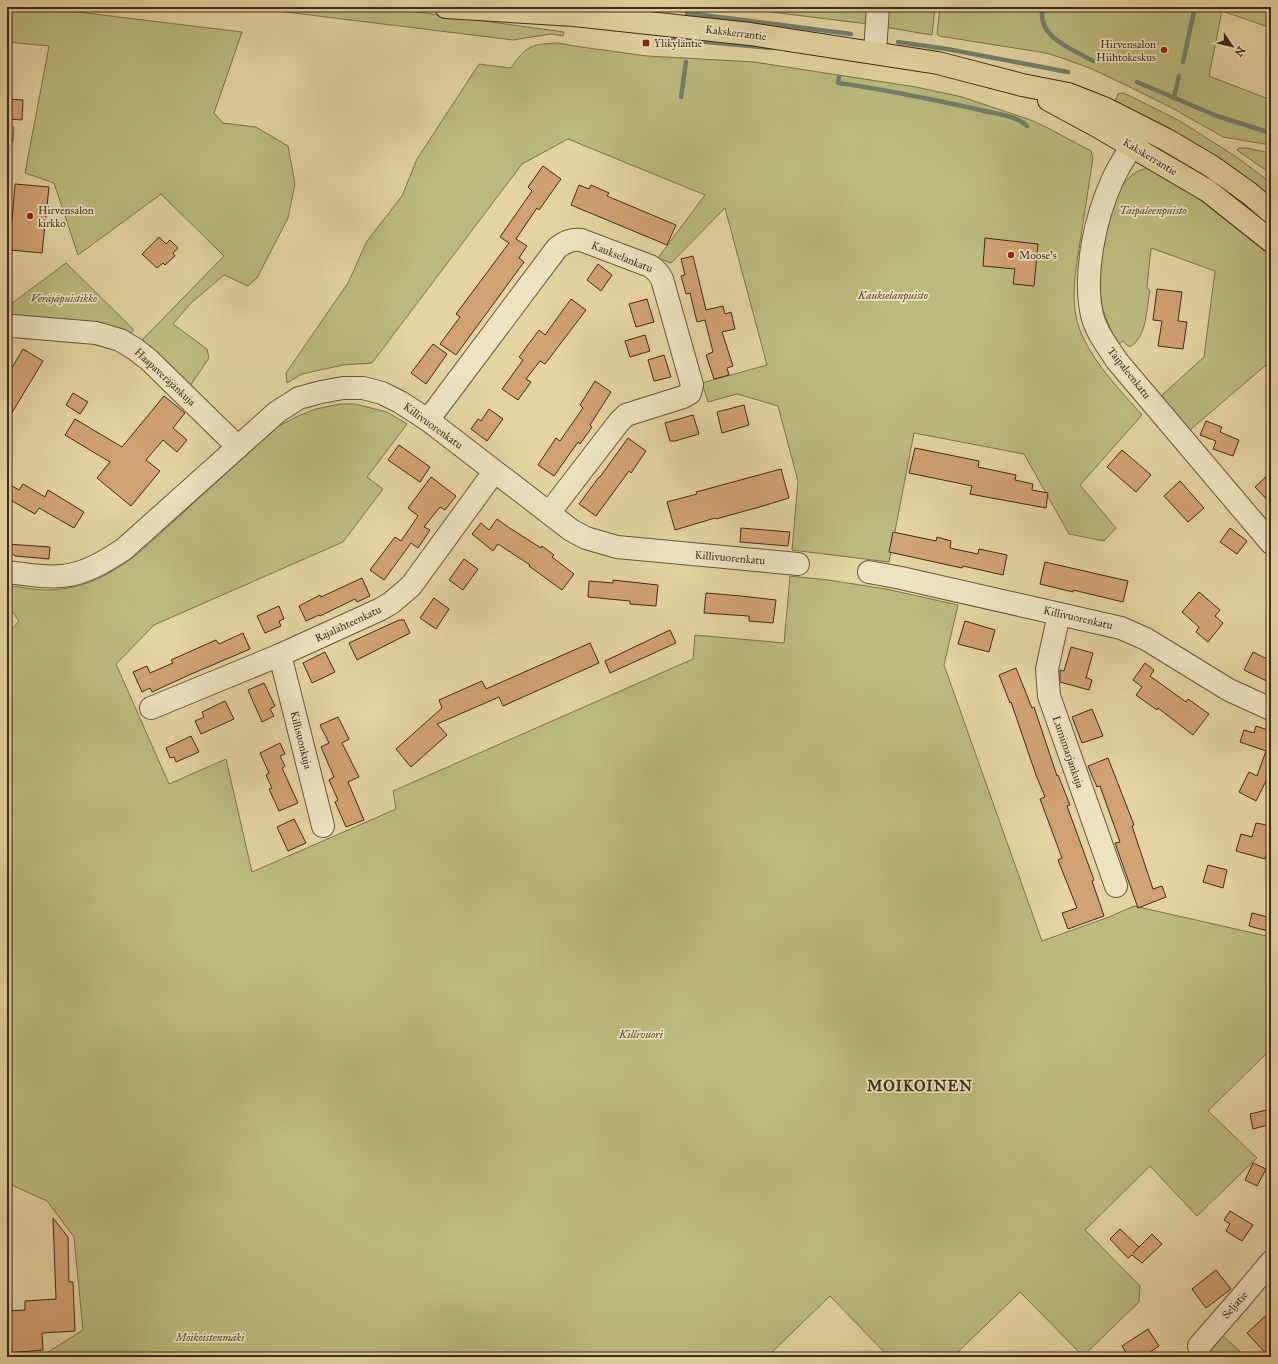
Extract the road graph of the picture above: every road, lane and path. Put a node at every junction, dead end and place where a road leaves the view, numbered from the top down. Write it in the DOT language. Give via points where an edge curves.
graph roads {
  1 [pos="446,7"];
  2 [pos="878,7"];
  3 [pos="531,9"];
  4 [pos="875,52"];
  5 [pos="1138,137"];
  6 [pos="1271,212"];
  7 [pos="1271,241"];
  8 [pos="7,327"];
  9 [pos="428,420"];
  10 [pos="238,447"];
  11 [pos="494,472"];
  12 [pos="549,513"];
  13 [pos="1271,542"];
  14 [pos="798,564"];
  15 [pos="7,572"];
  16 [pos="869,572"];
  17 [pos="1059,614"];
  18 [pos="280,655"];
  19 [pos="151,708"];
  20 [pos="1271,709"];
  21 [pos="323,826"];
  22 [pos="1116,886"];
  23 [pos="1271,1262"];
  24 [pos="1198,1346"];
  1 -- 3 [label="main road, Kakskerrantie"];
  2 -- 4 [label="street"];
  3 -- 4 [label="main road, Kakskerrantie" via="750,34"];
  4 -- 5 [label="main road, Kakskerrantie" via="938,63 1022,85"];
  5 -- 6 [label="main road, Kakskerrantie" via="1168,140 1211,166"];
  5 -- 7 [label="main road, Kakskerrantie"];
  5 -- 13 [label="street, Taipaleenkatu" via="1112,180 1098,222 1089,267 1092,316 1098,331 1117,361"];
  8 -- 10 [label="street, Haapaveräjänkuja" via="96,333 120,340 149,360"];
  9 -- 10 [label="street, Killivuorenkatu" via="382,393 363,388 343,388 299,398 277,412"];
  9 -- 11 [label="street, Killivuorenkatu"];
  9 -- 12 [label="street, Kaukselankatu" via="564,242 581,240 654,269 662,279 692,385 690,393 626,415"];
  10 -- 15 [label="street, Killivuorenkatu" via="110,559 79,573 63,576"];
  11 -- 12 [label="street, Killivuorenkatu"];
  11 -- 18 [label="street, Rajalähteenkatu" via="401,596 381,610"];
  12 -- 14 [label="street, Killivuorenkatu" via="586,538 617,547"];
  16 -- 17 [label="street, Killivuorenkatu"];
  17 -- 20 [label="street, Killivuorenkatu" via="1121,628 1146,639 1229,690"];
  17 -- 22 [label="street, Lumimarjankuja" via="1047,669 1049,696"];
  18 -- 19 [label="street, Rajalähteenkatu"];
  18 -- 21 [label="street, Killisuonkuja"];
  23 -- 24 [label="street, Seljatie"];
}
